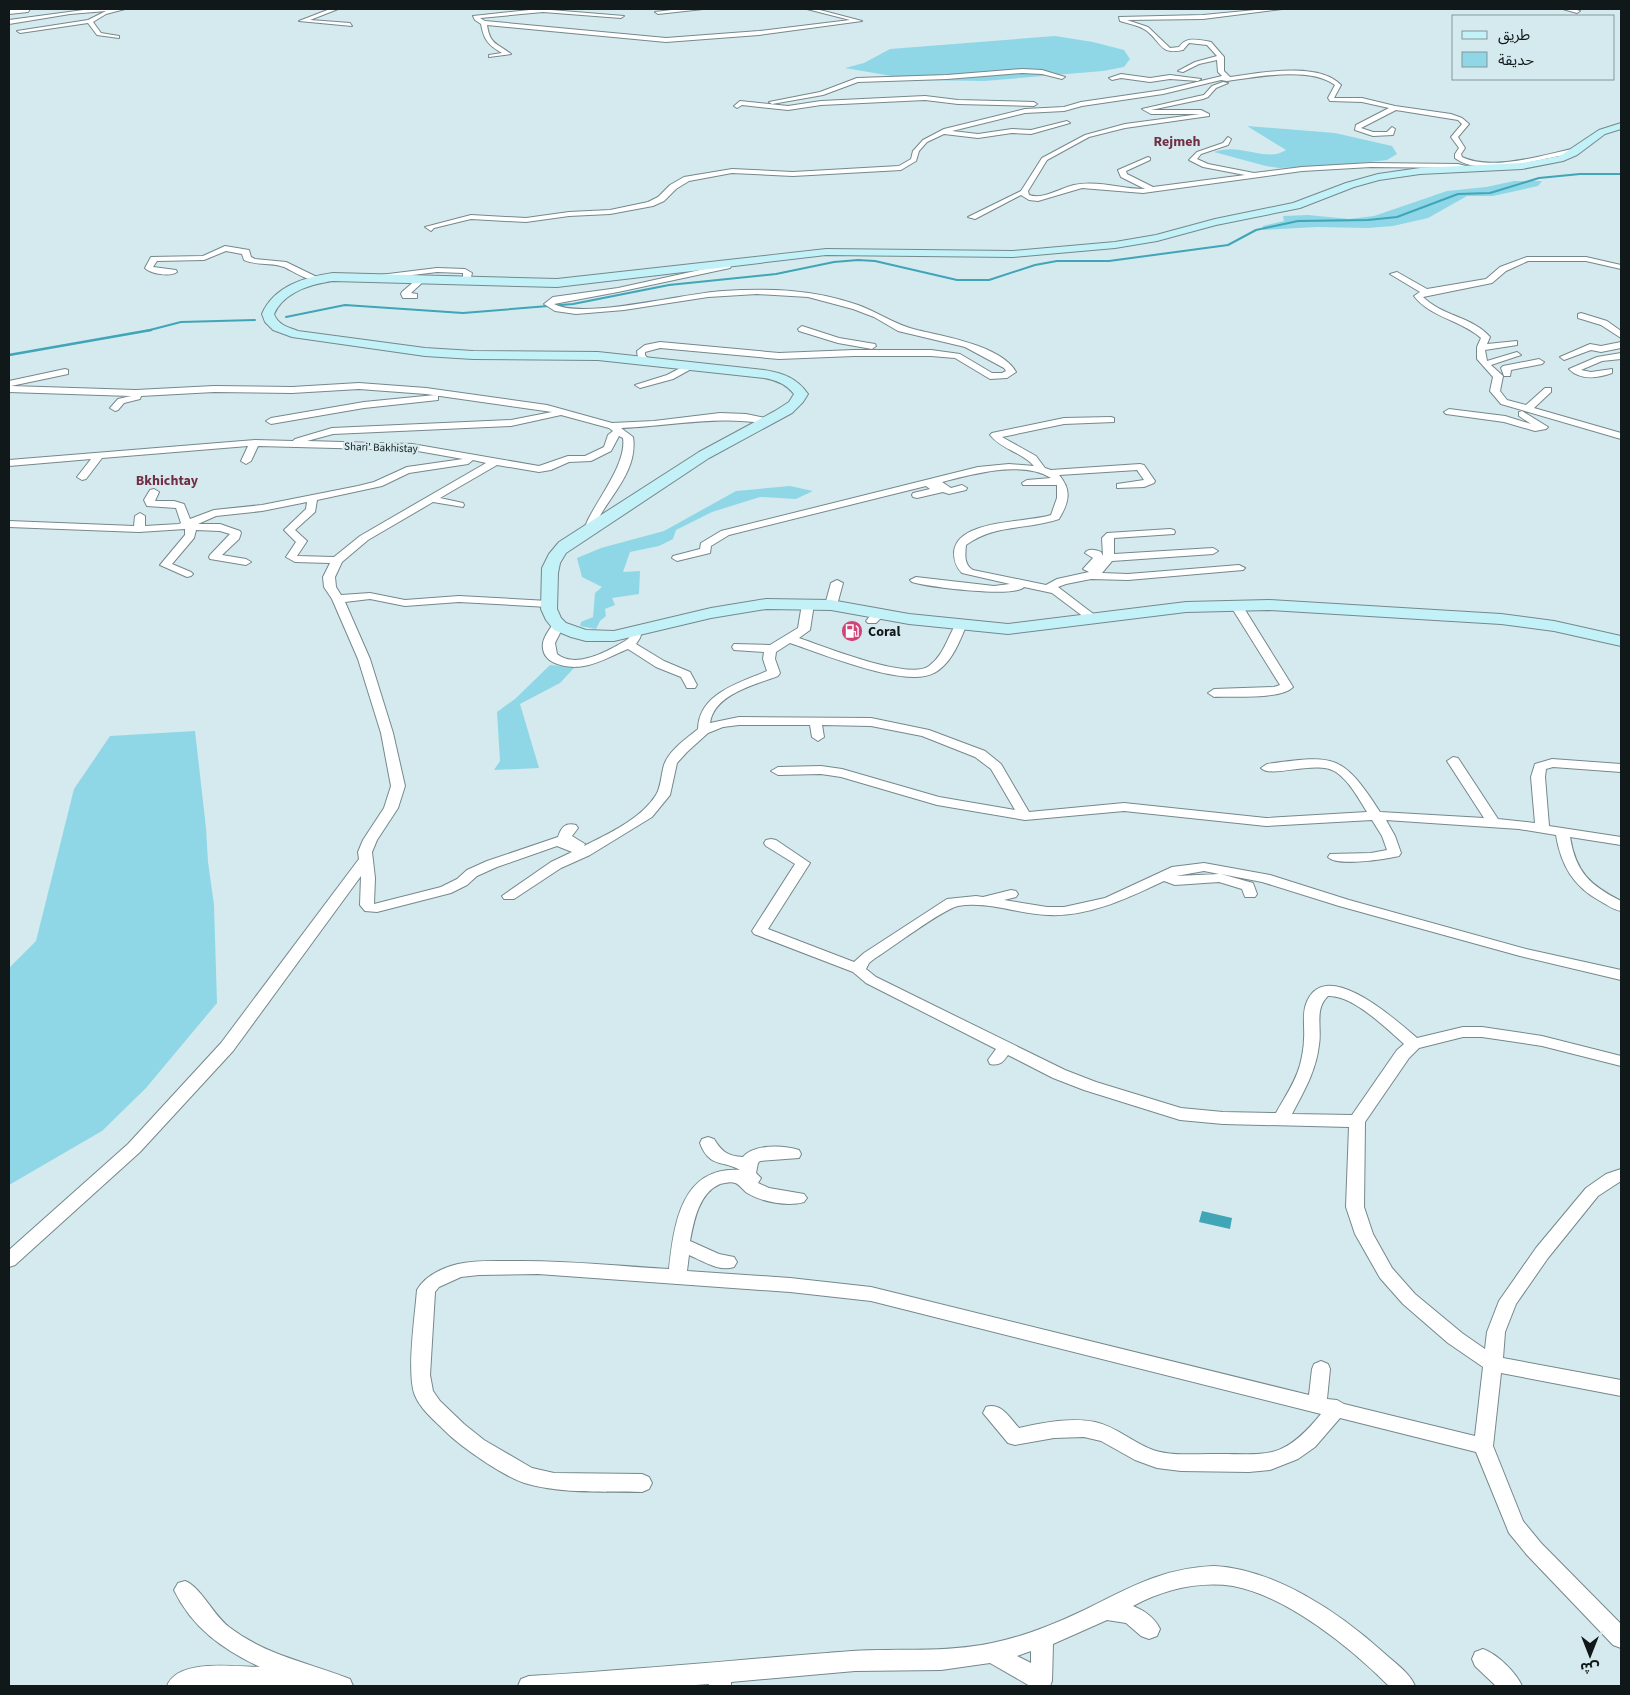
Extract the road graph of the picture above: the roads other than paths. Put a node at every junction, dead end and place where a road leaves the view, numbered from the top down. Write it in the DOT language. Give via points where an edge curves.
graph roads {
  1 [pos="109,9"];
  2 [pos="122,9"];
  3 [pos="335,9"];
  4 [pos="700,9"];
  5 [pos="810,9"];
  6 [pos="1213,9"];
  7 [pos="1279,9"];
  8 [pos="1566,9"];
  9 [pos="34,10"];
  10 [pos="1577,11"];
  11 [pos="9,12"];
  12 [pos="70,12"];
  13 [pos="470,12"];
  14 [pos="658,12"];
  15 [pos="1225,15"];
  16 [pos="621,16"];
  17 [pos="475,17"];
  18 [pos="90,21"];
  19 [pos="9,22"];
  20 [pos="484,23"];
  21 [pos="350,25"];
  22 [pos="20,32"];
  23 [pos="117,37"];
  24 [pos="491,56"];
  25 [pos="1221,57"];
  26 [pos="1181,71"];
  27 [pos="1062,77"];
  28 [pos="1112,78"];
  29 [pos="1224,78"];
  30 [pos="1212,80"];
  31 [pos="956,94"];
  32 [pos="952,100"];
  33 [pos="757,105"];
  34 [pos="1075,105"];
  35 [pos="737,106"];
  36 [pos="1395,108"];
  37 [pos="1067,123"];
  38 [pos="1621,126"];
  39 [pos="1392,130"];
  40 [pos="943,131"];
  41 [pos="1228,139"];
  42 [pos="1577,150"];
  43 [pos="1148,159"];
  44 [pos="1469,168"];
  45 [pos="1259,176"];
  46 [pos="1152,190"];
  47 [pos="1025,192"];
  48 [pos="972,217"];
  49 [pos="431,228"];
  50 [pos="789,255"];
  51 [pos="1621,267"];
  52 [pos="173,272"];
  53 [pos="1394,274"];
  54 [pos="315,277"];
  55 [pos="421,280"];
  56 [pos="466,281"];
  57 [pos="1426,292"];
  58 [pos="414,296"];
  59 [pos="812,302"];
  60 [pos="864,312"];
  61 [pos="1580,316"];
  62 [pos="802,330"];
  63 [pos="1621,335"];
  64 [pos="1514,343"];
  65 [pos="1621,345"];
  66 [pos="1482,347"];
  67 [pos="1517,355"];
  68 [pos="957,356"];
  69 [pos="1621,356"];
  70 [pos="1564,357"];
  71 [pos="646,361"];
  72 [pos="1539,362"];
  73 [pos="1485,364"];
  74 [pos="690,366"];
  75 [pos="718,369"];
  76 [pos="1520,371"];
  77 [pos="1609,371"];
  78 [pos="65,372"];
  79 [pos="1502,375"];
  80 [pos="748,376"];
  81 [pos="9,384"];
  82 [pos="640,385"];
  83 [pos="9,389"];
  84 [pos="1548,390"];
  85 [pos="165,392"];
  86 [pos="448,394"];
  87 [pos="1515,403"];
  88 [pos="116,408"];
  89 [pos="1527,410"];
  90 [pos="565,412"];
  91 [pos="1449,412"];
  92 [pos="1111,420"];
  93 [pos="271,421"];
  94 [pos="767,421"];
  95 [pos="615,429"];
  96 [pos="1621,436"];
  97 [pos="255,443"];
  98 [pos="290,444"];
  99 [pos="99,456"];
  100 [pos="246,461"];
  101 [pos="490,461"];
  102 [pos="9,463"];
  103 [pos="1051,474"];
  104 [pos="82,477"];
  105 [pos="930,481"];
  106 [pos="1027,484"];
  107 [pos="1121,486"];
  108 [pos="962,488"];
  109 [pos="154,492"];
  110 [pos="917,495"];
  111 [pos="432,496"];
  112 [pos="312,499"];
  113 [pos="800,502"];
  114 [pos="459,505"];
  115 [pos="813,509"];
  116 [pos="140,516"];
  117 [pos="9,524"];
  118 [pos="189,526"];
  119 [pos="138,529"];
  120 [pos="589,532"];
  121 [pos="1170,532"];
  122 [pos="1213,552"];
  123 [pos="1090,553"];
  124 [pos="677,558"];
  125 [pos="1109,558"];
  126 [pos="337,560"];
  127 [pos="246,562"];
  128 [pos="1239,568"];
  129 [pos="187,574"];
  130 [pos="1091,576"];
  131 [pos="1071,579"];
  132 [pos="916,580"];
  133 [pos="837,583"];
  134 [pos="1044,586"];
  135 [pos="338,599"];
  136 [pos="548,604"];
  137 [pos="808,604"];
  138 [pos="1236,604"];
  139 [pos="837,608"];
  140 [pos="1092,618"];
  141 [pos="558,625"];
  142 [pos="960,626"];
  143 [pos="636,627"];
  144 [pos="788,638"];
  145 [pos="1621,641"];
  146 [pos="628,644"];
  147 [pos="738,648"];
  148 [pos="772,649"];
  149 [pos="690,685"];
  150 [pos="1214,693"];
  151 [pos="815,722"];
  152 [pos="704,730"];
  153 [pos="818,737"];
  154 [pos="1453,762"];
  155 [pos="1268,768"];
  156 [pos="1621,768"];
  157 [pos="778,770"];
  158 [pos="1025,816"];
  159 [pos="1376,816"];
  160 [pos="1494,823"];
  161 [pos="571,828"];
  162 [pos="1542,828"];
  163 [pos="1562,831"];
  164 [pos="1621,841"];
  165 [pos="771,843"];
  166 [pos="588,850"];
  167 [pos="1335,857"];
  168 [pos="366,859"];
  169 [pos="1163,875"];
  170 [pos="1285,878"];
  171 [pos="1311,892"];
  172 [pos="1011,894"];
  173 [pos="1250,894"];
  174 [pos="509,896"];
  175 [pos="986,901"];
  176 [pos="1621,907"];
  177 [pos="859,969"];
  178 [pos="1621,975"];
  179 [pos="1414,1044"];
  180 [pos="1006,1047"];
  181 [pos="996,1060"];
  182 [pos="1621,1061"];
  183 [pos="1281,1119"];
  184 [pos="1357,1121"];
  185 [pos="708,1143"];
  186 [pos="793,1154"];
  187 [pos="747,1174"];
  188 [pos="1621,1175"];
  189 [pos="798,1198"];
  190 [pos="681,1244"];
  191 [pos="9,1260"];
  192 [pos="728,1262"];
  193 [pos="677,1278"];
  194 [pos="1494,1364"];
  195 [pos="1322,1369"];
  196 [pos="1621,1388"];
  197 [pos="1317,1404"];
  198 [pos="1337,1408"];
  199 [pos="993,1413"];
  200 [pos="1484,1446"];
  201 [pos="642,1483"];
  202 [pos="185,1590"];
  203 [pos="1102,1610"];
  204 [pos="1148,1629"];
  205 [pos="1042,1638"];
  206 [pos="1621,1638"];
  207 [pos="992,1653"];
  208 [pos="1483,1659"];
  209 [pos="314,1678"];
  210 [pos="719,1679"];
  211 [pos="676,1681"];
  212 [pos="1042,1684"];
  213 [pos="178,1686"];
  214 [pos="342,1686"];
  215 [pos="529,1686"];
  216 [pos="1404,1686"];
  217 [pos="1511,1686"];
  1 -- 12 [label="street"];
  2 -- 18 [label="street" via="104,13"];
  3 -- 21 [label="street" via="302,21"];
  4 -- 14 [label="street"];
  5 -- 20 [label="street" via="859,21 666,40"];
  6 -- 15 [label="street"];
  7 -- 15 [label="street"];
  8 -- 10 [label="street"];
  9 -- 11 [label="street"];
  9 -- 12 [label="street"];
  12 -- 19 [label="street"];
  13 -- 17 [label="street"];
  15 -- 25 [label="street" via="1183,18 1129,16 1121,19 1149,30 1165,48 1178,50 1186,42 1206,41"];
  16 -- 17 [label="street" via="543,10"];
  17 -- 20 [label="street"];
  18 -- 22 [label="street"];
  18 -- 23 [label="street" via="99,34"];
  20 -- 24 [label="street" via="491,44 508,54"];
  25 -- 26 [label="street"];
  25 -- 29 [label="street"];
  27 -- 33 [label="street" via="1022,71 857,80 820,94"];
  28 -- 30 [label="street"];
  29 -- 30 [label="street"];
  29 -- 36 [label="street" via="1289,73 1323,75 1338,84 1332,100 1362,100"];
  29 -- 47 [label="street" via="1229,81 1214,87 1204,97 1145,109 1207,115 1125,126 1087,136 1044,159"];
  30 -- 34 [label="street" via="1155,94"];
  31 -- 32 [label="street"];
  32 -- 33 [label="street" via="916,98 788,108"];
  32 -- 34 [label="street"];
  33 -- 35 [label="street" via="740,103"];
  34 -- 40 [label="street" via="1064,109 1025,111"];
  36 -- 39 [label="street" via="1357,129 1387,134"];
  36 -- 42 [label="street" via="1460,118 1466,127 1454,137 1462,148 1458,156 1466,162 1519,161"];
  37 -- 40 [label="street" via="1031,132 978,136"];
  38 -- 42 [label="main road" via="1602,132"];
  40 -- 49 [label="street" via="925,141 914,160 902,168 792,174 732,171 687,179 650,204 610,212 526,220 471,217"];
  41 -- 45 [label="street" via="1226,144 1199,152 1193,160 1205,166"];
  42 -- 44 [label="main road" via="1563,158 1522,166"];
  43 -- 46 [label="street" via="1122,170 1124,175"];
  44 -- 45 [label="street" via="1371,165"];
  44 -- 50 [label="main road" via="1378,177 1296,206 1115,245 1013,254 850,251"];
  45 -- 46 [label="street"];
  46 -- 47 [label="street" via="1123,191 1081,186 1038,199 1028,198"];
  47 -- 48 [label="street"];
  50 -- 56 [label="main road" via="581,281"];
  50 -- 60 [label="street" via="553,300 549,305 560,310 581,312 697,295 788,293 829,299"];
  51 -- 57 [label="street" via="1586,259 1527,260 1503,269 1490,281"];
  52 -- 54 [label="street" via="149,268 154,259 204,258 225,248 246,252 247,258 253,261 262,258"];
  53 -- 57 [label="street"];
  54 -- 55 [label="main road"];
  54 -- 56 [label="street" via="338,274 384,277 437,270 465,271 468,273"];
  54 -- 71 [label="main road" via="273,304 268,314 270,322 296,334 444,354 591,356"];
  55 -- 56 [label="main road"];
  55 -- 58 [label="street" via="405,294"];
  57 -- 66 [label="street" via="1418,296 1420,299 1442,314 1480,331 1486,337"];
  59 -- 60 [label="street" via="855,313"];
  60 -- 68 [label="street" via="885,319 895,327 968,345 1008,366 1011,372 1004,376 990,376"];
  61 -- 63 [label="street" via="1604,323"];
  62 -- 68 [label="street" via="858,344 944,350"];
  64 -- 66 [label="street"];
  65 -- 70 [label="street" via="1601,349 1590,346"];
  66 -- 73 [label="street" via="1480,360"];
  67 -- 73 [label="street"];
  68 -- 71 [label="street" via="931,353 856,357 779,356 654,346 641,351"];
  69 -- 77 [label="street" via="1600,359 1574,369 1589,375"];
  71 -- 74 [label="main road"];
  72 -- 79 [label="street" via="1506,368"];
  73 -- 79 [label="street"];
  74 -- 75 [label="main road"];
  74 -- 82 [label="street" via="670,377"];
  75 -- 80 [label="street" via="717,372"];
  75 -- 94 [label="main road" via="779,377 796,387 800,398"];
  76 -- 79 [label="street"];
  78 -- 81 [label="street"];
  79 -- 87 [label="street" via="1494,384 1495,392 1499,398"];
  83 -- 85 [label="street"];
  84 -- 89 [label="street"];
  85 -- 86 [label="street" via="359,386"];
  85 -- 88 [label="street" via="121,400"];
  86 -- 90 [label="street"];
  86 -- 93 [label="street"];
  87 -- 89 [label="street"];
  87 -- 91 [label="street" via="1516,410 1543,427"];
  89 -- 96 [label="street"];
  90 -- 95 [label="street"];
  90 -- 98 [label="street" via="511,423 332,431"];
  92 -- 103 [label="street" via="1064,421 995,435"];
  94 -- 95 [label="street" via="720,416"];
  94 -- 120 [label="main road" via="705,456"];
  95 -- 101 [label="street, Shari' Bakhistay" via="608,449 586,460 568,458 547,468"];
  95 -- 120 [label="street" via="628,437 629,456 589,526"];
  97 -- 98 [label="street, Shari' Bakhistay"];
  97 -- 99 [label="street, Shari' Bakhistay"];
  97 -- 100 [label="street"];
  98 -- 101 [label="street, Shari' Bakhistay" via="412,447"];
  99 -- 102 [label="street, Shari' Bakhistay"];
  99 -- 104 [label="street"];
  101 -- 111 [label="street"];
  101 -- 112 [label="street" via="407,470 378,484"];
  103 -- 105 [label="street" via="1004,467"];
  103 -- 106 [label="street"];
  103 -- 107 [label="street" via="1140,467 1150,481"];
  103 -- 134 [label="street" via="1063,490 1055,517 983,529 961,544 960,550 962,566 970,574"];
  105 -- 108 [label="street" via="949,491"];
  105 -- 110 [label="street" via="939,490"];
  105 -- 115 [label="street"];
  109 -- 118 [label="street" via="150,504 180,506"];
  111 -- 114 [label="street"];
  111 -- 126 [label="street" via="381,527"];
  112 -- 118 [label="street" via="214,514"];
  112 -- 126 [label="street" via="312,510 289,530 302,541 291,557"];
  113 -- 115 [label="street"];
  115 -- 124 [label="street" via="725,534 704,545 706,551"];
  116 -- 119 [label="street"];
  117 -- 119 [label="street"];
  118 -- 119 [label="street"];
  118 -- 127 [label="street" via="233,531 235,537 214,557"];
  118 -- 129 [label="street" via="190,536 165,565"];
  120 -- 136 [label="main road" via="566,545 551,561"];
  121 -- 125 [label="street" via="1111,535 1107,538"];
  122 -- 125 [label="street"];
  123 -- 131 [label="street" via="1097,554 1097,562"];
  125 -- 130 [label="street"];
  126 -- 135 [label="street" via="329,581"];
  128 -- 130 [label="street" via="1128,577"];
  130 -- 131 [label="street"];
  131 -- 134 [label="street"];
  132 -- 134 [label="street" via="929,587 994,589"];
  133 -- 139 [label="street"];
  134 -- 140 [label="street" via="1056,590"];
  135 -- 136 [label="street" via="370,596 405,602 459,599"];
  135 -- 168 [label="street" via="364,659 387,733 398,786 391,808 370,840"];
  136 -- 141 [label="main road"];
  137 -- 139 [label="main road"];
  137 -- 143 [label="main road" via="766,604"];
  137 -- 144 [label="street" via="804,630"];
  138 -- 140 [label="main road"];
  138 -- 145 [label="main road" via="1316,606 1501,619 1554,626"];
  138 -- 150 [label="street" via="1288,687 1275,691"];
  139 -- 142 [label="main road" via="876,617"];
  140 -- 142 [label="main road" via="1008,629"];
  141 -- 143 [label="main road" via="577,634 600,637 614,636"];
  141 -- 146 [label="street" via="549,643 554,658 561,662 591,661"];
  142 -- 144 [label="street" via="939,664 927,673 919,674 861,662"];
  143 -- 146 [label="street" via="635,638"];
  144 -- 148 [label="street"];
  146 -- 149 [label="street" via="660,664 686,675"];
  147 -- 148 [label="street"];
  148 -- 152 [label="street" via="769,659 774,673 735,689 720,700 709,709"];
  151 -- 152 [label="street" via="739,720"];
  151 -- 153 [label="street"];
  151 -- 158 [label="street" via="879,718 980,754 999,771"];
  152 -- 166 [label="street" via="671,763 663,795 647,814"];
  154 -- 160 [label="street"];
  155 -- 159 [label="street" via="1312,762 1338,766 1351,777"];
  156 -- 162 [label="street" via="1552,763 1540,767"];
  157 -- 158 [label="street" via="842,773 937,802"];
  158 -- 159 [label="street" via="1124,807 1266,822"];
  159 -- 160 [label="street"];
  159 -- 167 [label="street" via="1394,853"];
  160 -- 162 [label="street"];
  161 -- 166 [label="street" via="567,830 566,838"];
  162 -- 163 [label="street"];
  163 -- 164 [label="street"];
  163 -- 176 [label="street" via="1564,848 1577,878"];
  165 -- 177 [label="street" via="803,863 759,931"];
  166 -- 168 [label="street" via="556,841 492,864 446,890 370,908 367,905"];
  166 -- 174 [label="street" via="556,865"];
  168 -- 191 [label="street" via="227,1047 134,1148"];
  169 -- 171 [label="street" via="1204,867 1265,878"];
  169 -- 173 [label="street" via="1175,881 1218,878 1248,886"];
  169 -- 175 [label="street" via="1109,901 1079,908 1047,911"];
  170 -- 171 [label="street" via="1311,885"];
  171 -- 178 [label="street" via="1525,953"];
  172 -- 175 [label="street"];
  175 -- 177 [label="street" via="963,900 945,906 862,961"];
  177 -- 180 [label="street" via="871,980"];
  179 -- 182 [label="street" via="1463,1032 1482,1032 1542,1041"];
  179 -- 183 [label="street" via="1346,994 1324,990 1314,1006 1312,1043 1306,1069"];
  179 -- 184 [label="street" via="1389,1072"];
  180 -- 181 [label="street"];
  180 -- 183 [label="street" via="1059,1074 1166,1111 1197,1116"];
  183 -- 184 [label="street"];
  184 -- 194 [label="street" via="1355,1207 1364,1234 1386,1273 1409,1299 1455,1338"];
  185 -- 187 [label="street" via="716,1156"];
  186 -- 187 [label="street" via="756,1155 750,1160"];
  187 -- 189 [label="street" via="747,1185 768,1196"];
  187 -- 190 [label="street" via="722,1177 707,1183 696,1193"];
  188 -- 194 [label="street" via="1592,1192 1508,1301 1496,1332"];
  190 -- 192 [label="street"];
  190 -- 193 [label="street"];
  193 -- 197 [label="street" via="871,1294"];
  193 -- 201 [label="street" via="538,1267 479,1268 445,1275 426,1290 421,1375 424,1393 433,1408 457,1430 477,1446 528,1476 554,1481"];
  194 -- 196 [label="street"];
  194 -- 200 [label="street"];
  195 -- 197 [label="street"];
  197 -- 198 [label="street"];
  198 -- 199 [label="street" via="1319,1432 1285,1456 1268,1462 1182,1464 1165,1462 1134,1451 1096,1430 1072,1429 1015,1437"];
  198 -- 200 [label="street"];
  200 -- 206 [label="street" via="1500,1494 1516,1527"];
  202 -- 209 [label="street" via="211,1625 238,1645"];
  203 -- 204 [label="street" via="1127,1612 1140,1619"];
  203 -- 205 [label="street"];
  203 -- 216 [label="street" via="1167,1582 1201,1576 1240,1578 1285,1596 1332,1624"];
  205 -- 207 [label="street"];
  205 -- 212 [label="street"];
  207 -- 210 [label="street" via="940,1660 855,1661"];
  207 -- 212 [label="street"];
  208 -- 217 [label="street"];
  209 -- 213 [label="street" via="191,1677"];
  209 -- 214 [label="street"];
  210 -- 211 [label="street"];
  211 -- 215 [label="street"];
}
